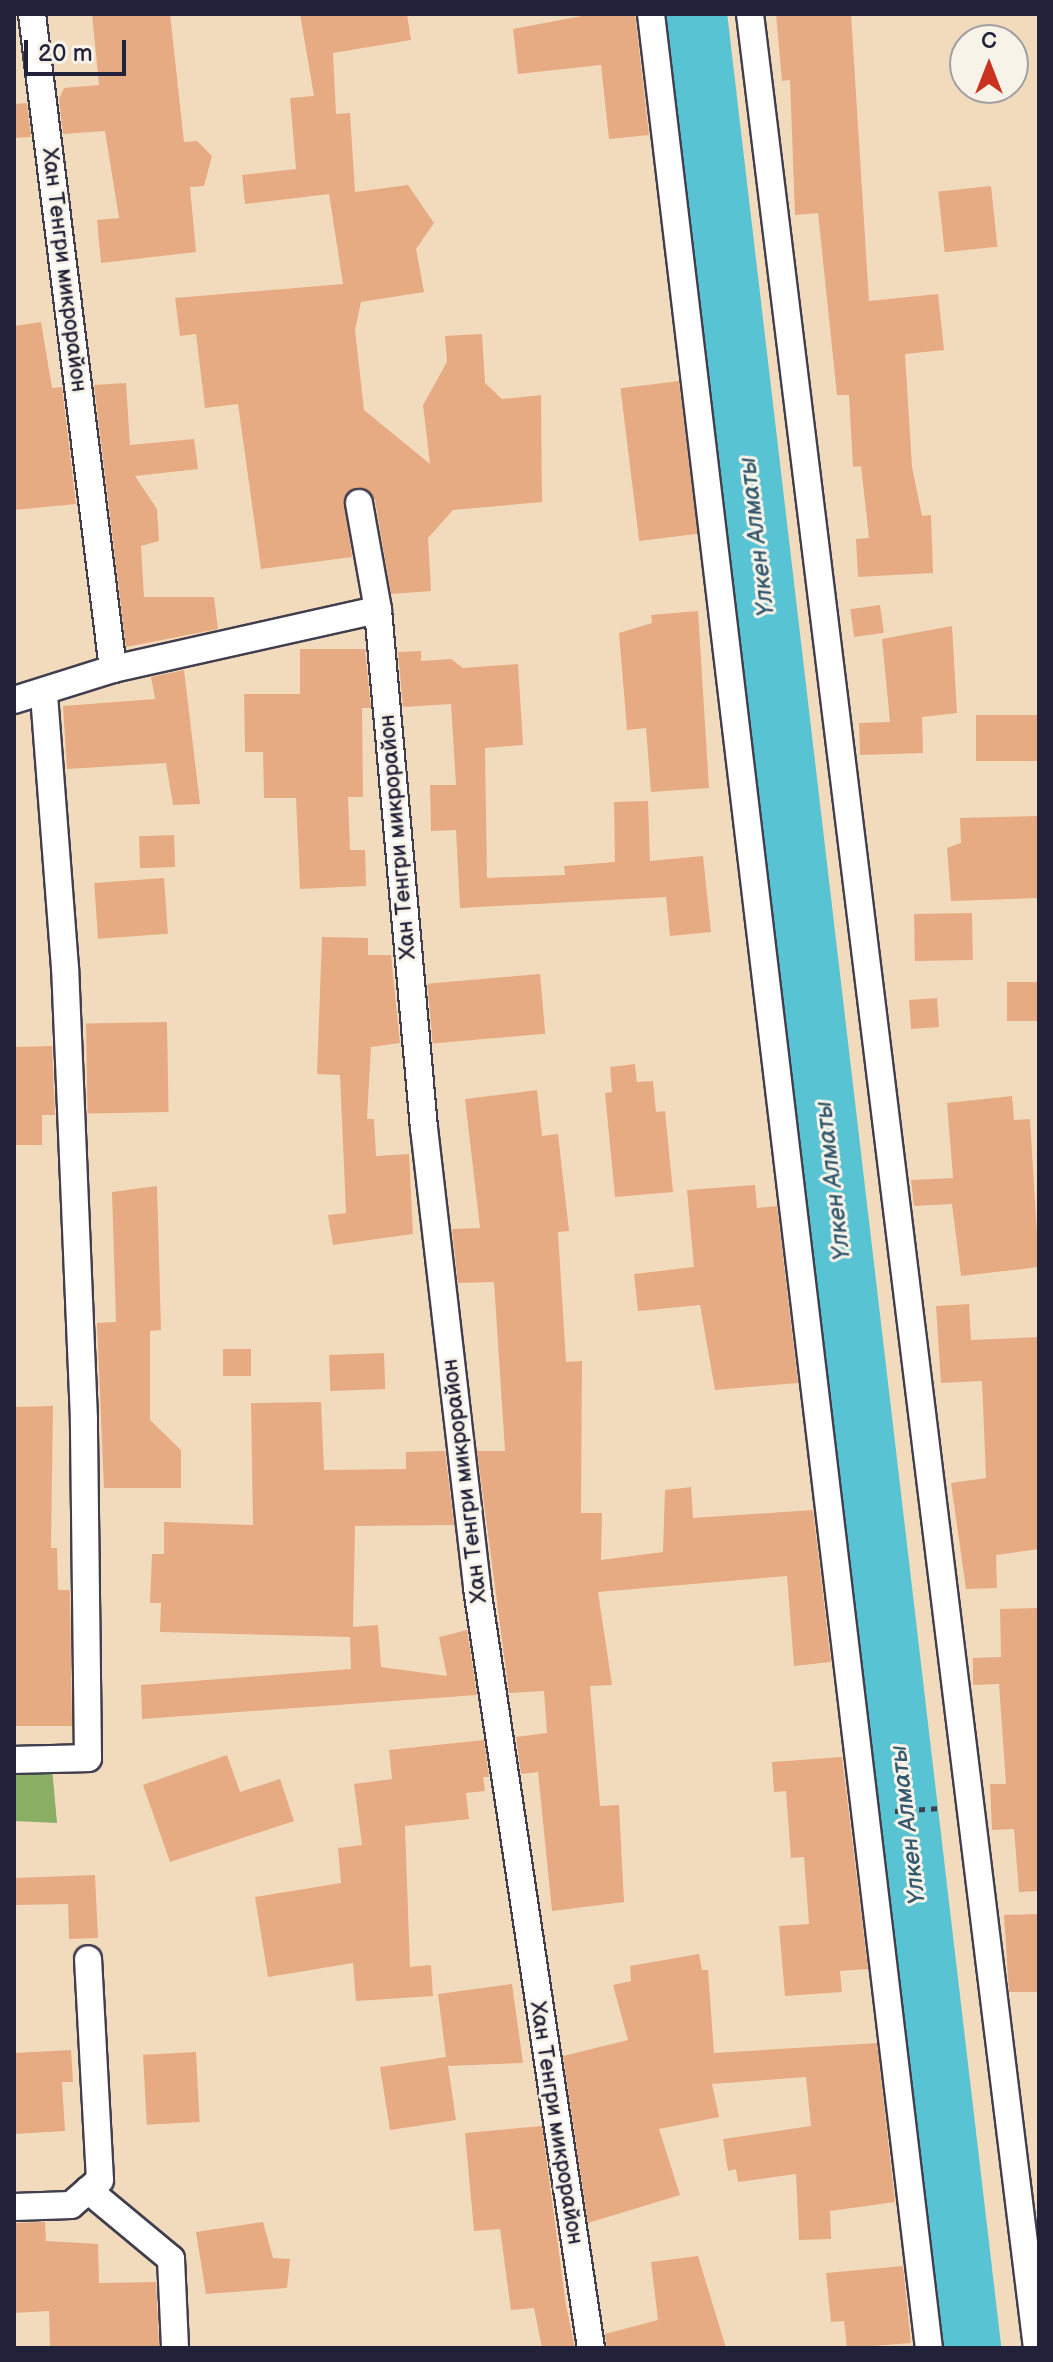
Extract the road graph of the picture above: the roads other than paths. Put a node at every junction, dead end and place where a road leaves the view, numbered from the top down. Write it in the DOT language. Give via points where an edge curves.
graph roads {
  1 [pos="32,14"];
  2 [pos="651,14"];
  3 [pos="750,14"];
  4 [pos="359,503"];
  5 [pos="378,610"];
  6 [pos="113,669"];
  7 [pos="44,694"];
  8 [pos="14,700"];
  9 [pos="14,1760"];
  10 [pos="88,1959"];
  11 [pos="88,2190"];
  12 [pos="14,2207"];
  13 [pos="175,2348"];
  14 [pos="591,2348"];
  15 [pos="929,2348"];
  16 [pos="1037,2348"];
  1 -- 6 [label="street, Хан Тенгри микрорайон"];
  2 -- 15 [label="street" via="713,487 862,1813"];
  3 -- 16 [label="street"];
  4 -- 5 [label="street, Хан Тенгри микрорайон"];
  5 -- 6 [label="street"];
  5 -- 14 [label="street, Хан Тенгри микрорайон" via="424,1128 477,1588"];
  6 -- 7 [label="street"];
  7 -- 8 [label="street"];
  7 -- 9 [label="street" via="68,1030 88,1758"];
  10 -- 11 [label="street" via="100,2180"];
  11 -- 12 [label="street" via="71,2205"];
  11 -- 13 [label="street" via="171,2259"];
}
